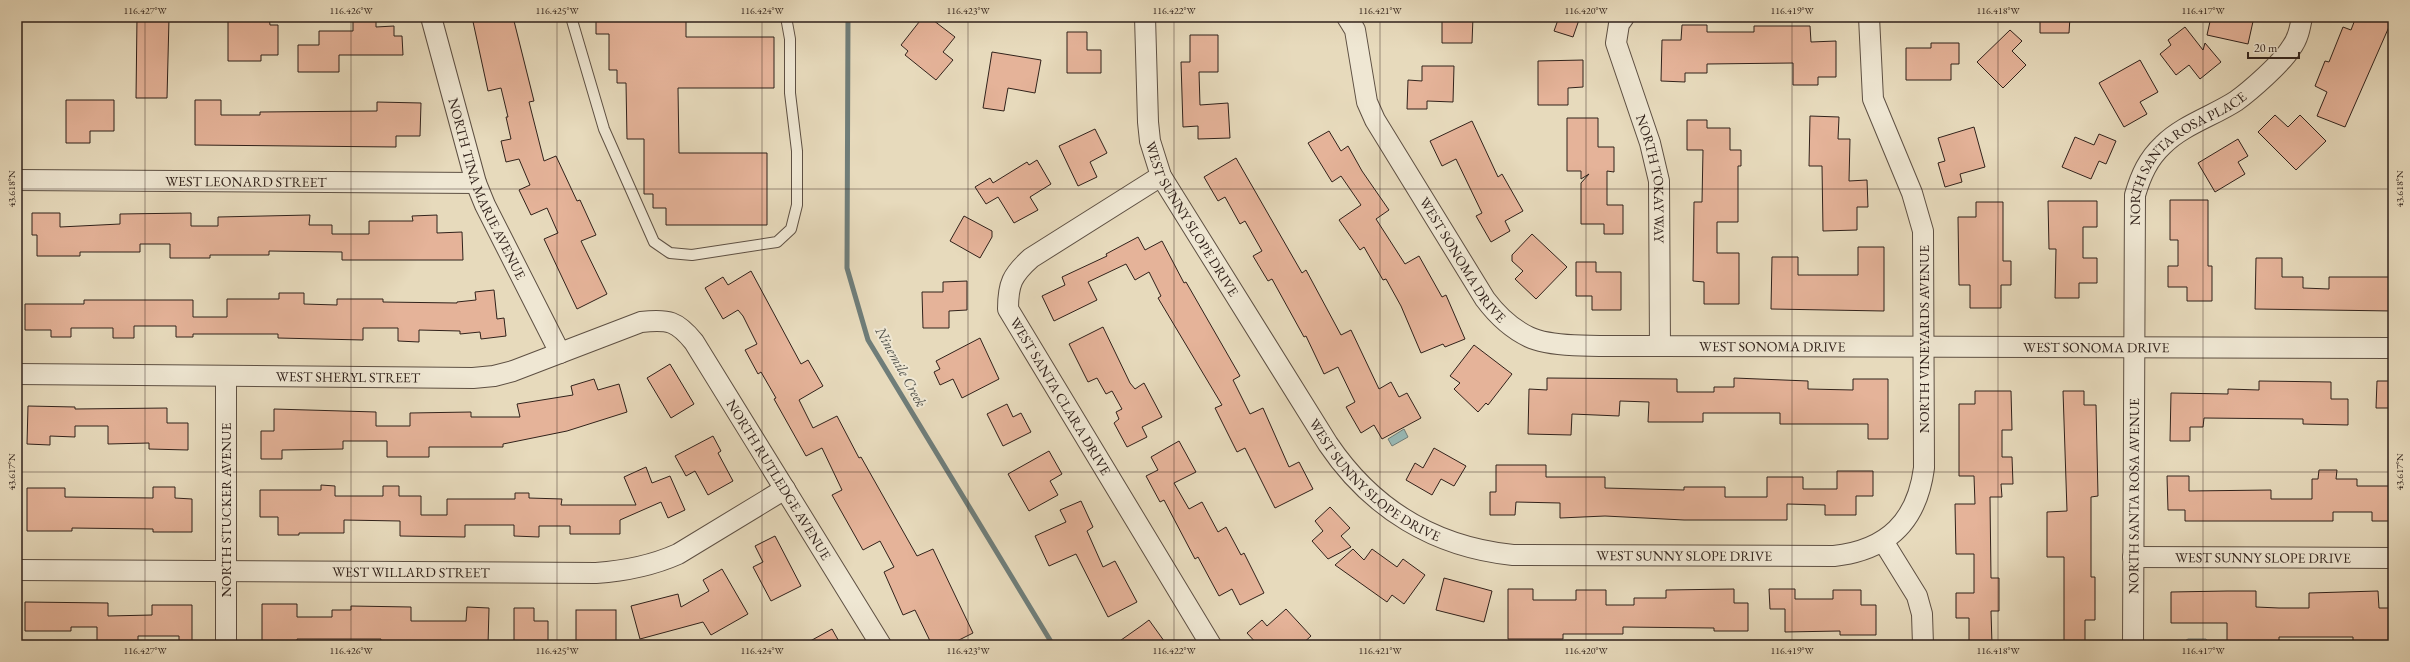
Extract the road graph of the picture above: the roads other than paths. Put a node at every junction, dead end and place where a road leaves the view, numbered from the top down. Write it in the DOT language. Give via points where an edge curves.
graph roads {
  1 [pos="431,17"];
  2 [pos="571,17"];
  3 [pos="786,17"];
  4 [pos="1146,17"];
  5 [pos="1347,17"];
  6 [pos="1624,17"];
  7 [pos="1869,17"];
  8 [pos="2302,17"];
  9 [pos="1160,176"];
  10 [pos="17,180"];
  11 [pos="476,183"];
  12 [pos="669,322"];
  13 [pos="1660,346"];
  14 [pos="1924,346"];
  15 [pos="2134,348"];
  16 [pos="2393,348"];
  17 [pos="560,353"];
  18 [pos="17,374"];
  19 [pos="226,376"];
  20 [pos="785,489"];
  21 [pos="1883,541"];
  22 [pos="2133,557"];
  23 [pos="2393,558"];
  24 [pos="17,570"];
  25 [pos="226,571"];
  26 [pos="226,645"];
  27 [pos="881,645"];
  28 [pos="1211,645"];
  29 [pos="1923,645"];
  30 [pos="2133,645"];
  1 -- 11 [label="street, NORTH TINA MARIE AVENUE"];
  2 -- 3 [label="lane" via="604,129 654,242 670,253 692,255 777,242 791,229 797,205 797,151 790,93 790,39"];
  4 -- 9 [label="street, WEST SUNNY SLOPE DRIVE" via="1148,122 1150,141"];
  5 -- 13 [label="street, WEST SONOMA DRIVE" via="1356,30 1367,102 1375,120 1497,315 1529,338 1548,344"];
  6 -- 13 [label="street, NORTH TOKAY WAY" via="1619,24 1616,43 1650,143 1659,181"];
  7 -- 14 [label="street, NORTH VINEYARDS AVENUE" via="1873,99 1912,193 1923,231"];
  8 -- 15 [label="street, NORTH SANTA ROSA PLACE" via="2300,31 2291,49 2252,88 2236,101 2180,132 2150,158 2135,195"];
  9 -- 21 [label="street, WEST SUNNY SLOPE DRIVE" via="1339,461 1382,505 1416,527 1472,549 1513,555 1834,556 1854,554"];
  9 -- 28 [label="street, WEST SANTA CLARA DRIVE" via="1031,258 1016,272 1008,289 1008,310"];
  10 -- 11 [label="street, WEST LEONARD STREET"];
  11 -- 17 [label="street, NORTH TINA MARIE AVENUE"];
  12 -- 17 [label="street, WEST SHERYL STREET" via="641,322"];
  12 -- 20 [label="street, NORTH RUTLEDGE AVENUE" via="682,327 694,342"];
  13 -- 14 [label="street, WEST SONOMA DRIVE"];
  14 -- 15 [label="street, WEST SONOMA DRIVE"];
  14 -- 21 [label="street, NORTH VINEYARDS AVENUE" via="1924,468 1921,487 1915,506 1904,523"];
  15 -- 16 [label="street, WEST SONOMA DRIVE"];
  15 -- 22 [label="street, NORTH SANTA ROSA AVENUE"];
  17 -- 19 [label="street, WEST SHERYL STREET" via="494,376 473,378"];
  18 -- 19 [label="street, WEST SHERYL STREET"];
  19 -- 25 [label="street, NORTH STUCKER AVENUE"];
  20 -- 25 [label="street, WEST WILLARD STREET" via="678,554 660,562 622,571"];
  20 -- 27 [label="street, NORTH RUTLEDGE AVENUE"];
  21 -- 29 [label="street" via="1918,596 1922,614"];
  22 -- 23 [label="street, WEST SUNNY SLOPE DRIVE"];
  22 -- 30 [label="street, NORTH SANTA ROSA AVENUE"];
  24 -- 25 [label="street, WEST WILLARD STREET"];
  25 -- 26 [label="street, NORTH STUCKER AVENUE"];
}
